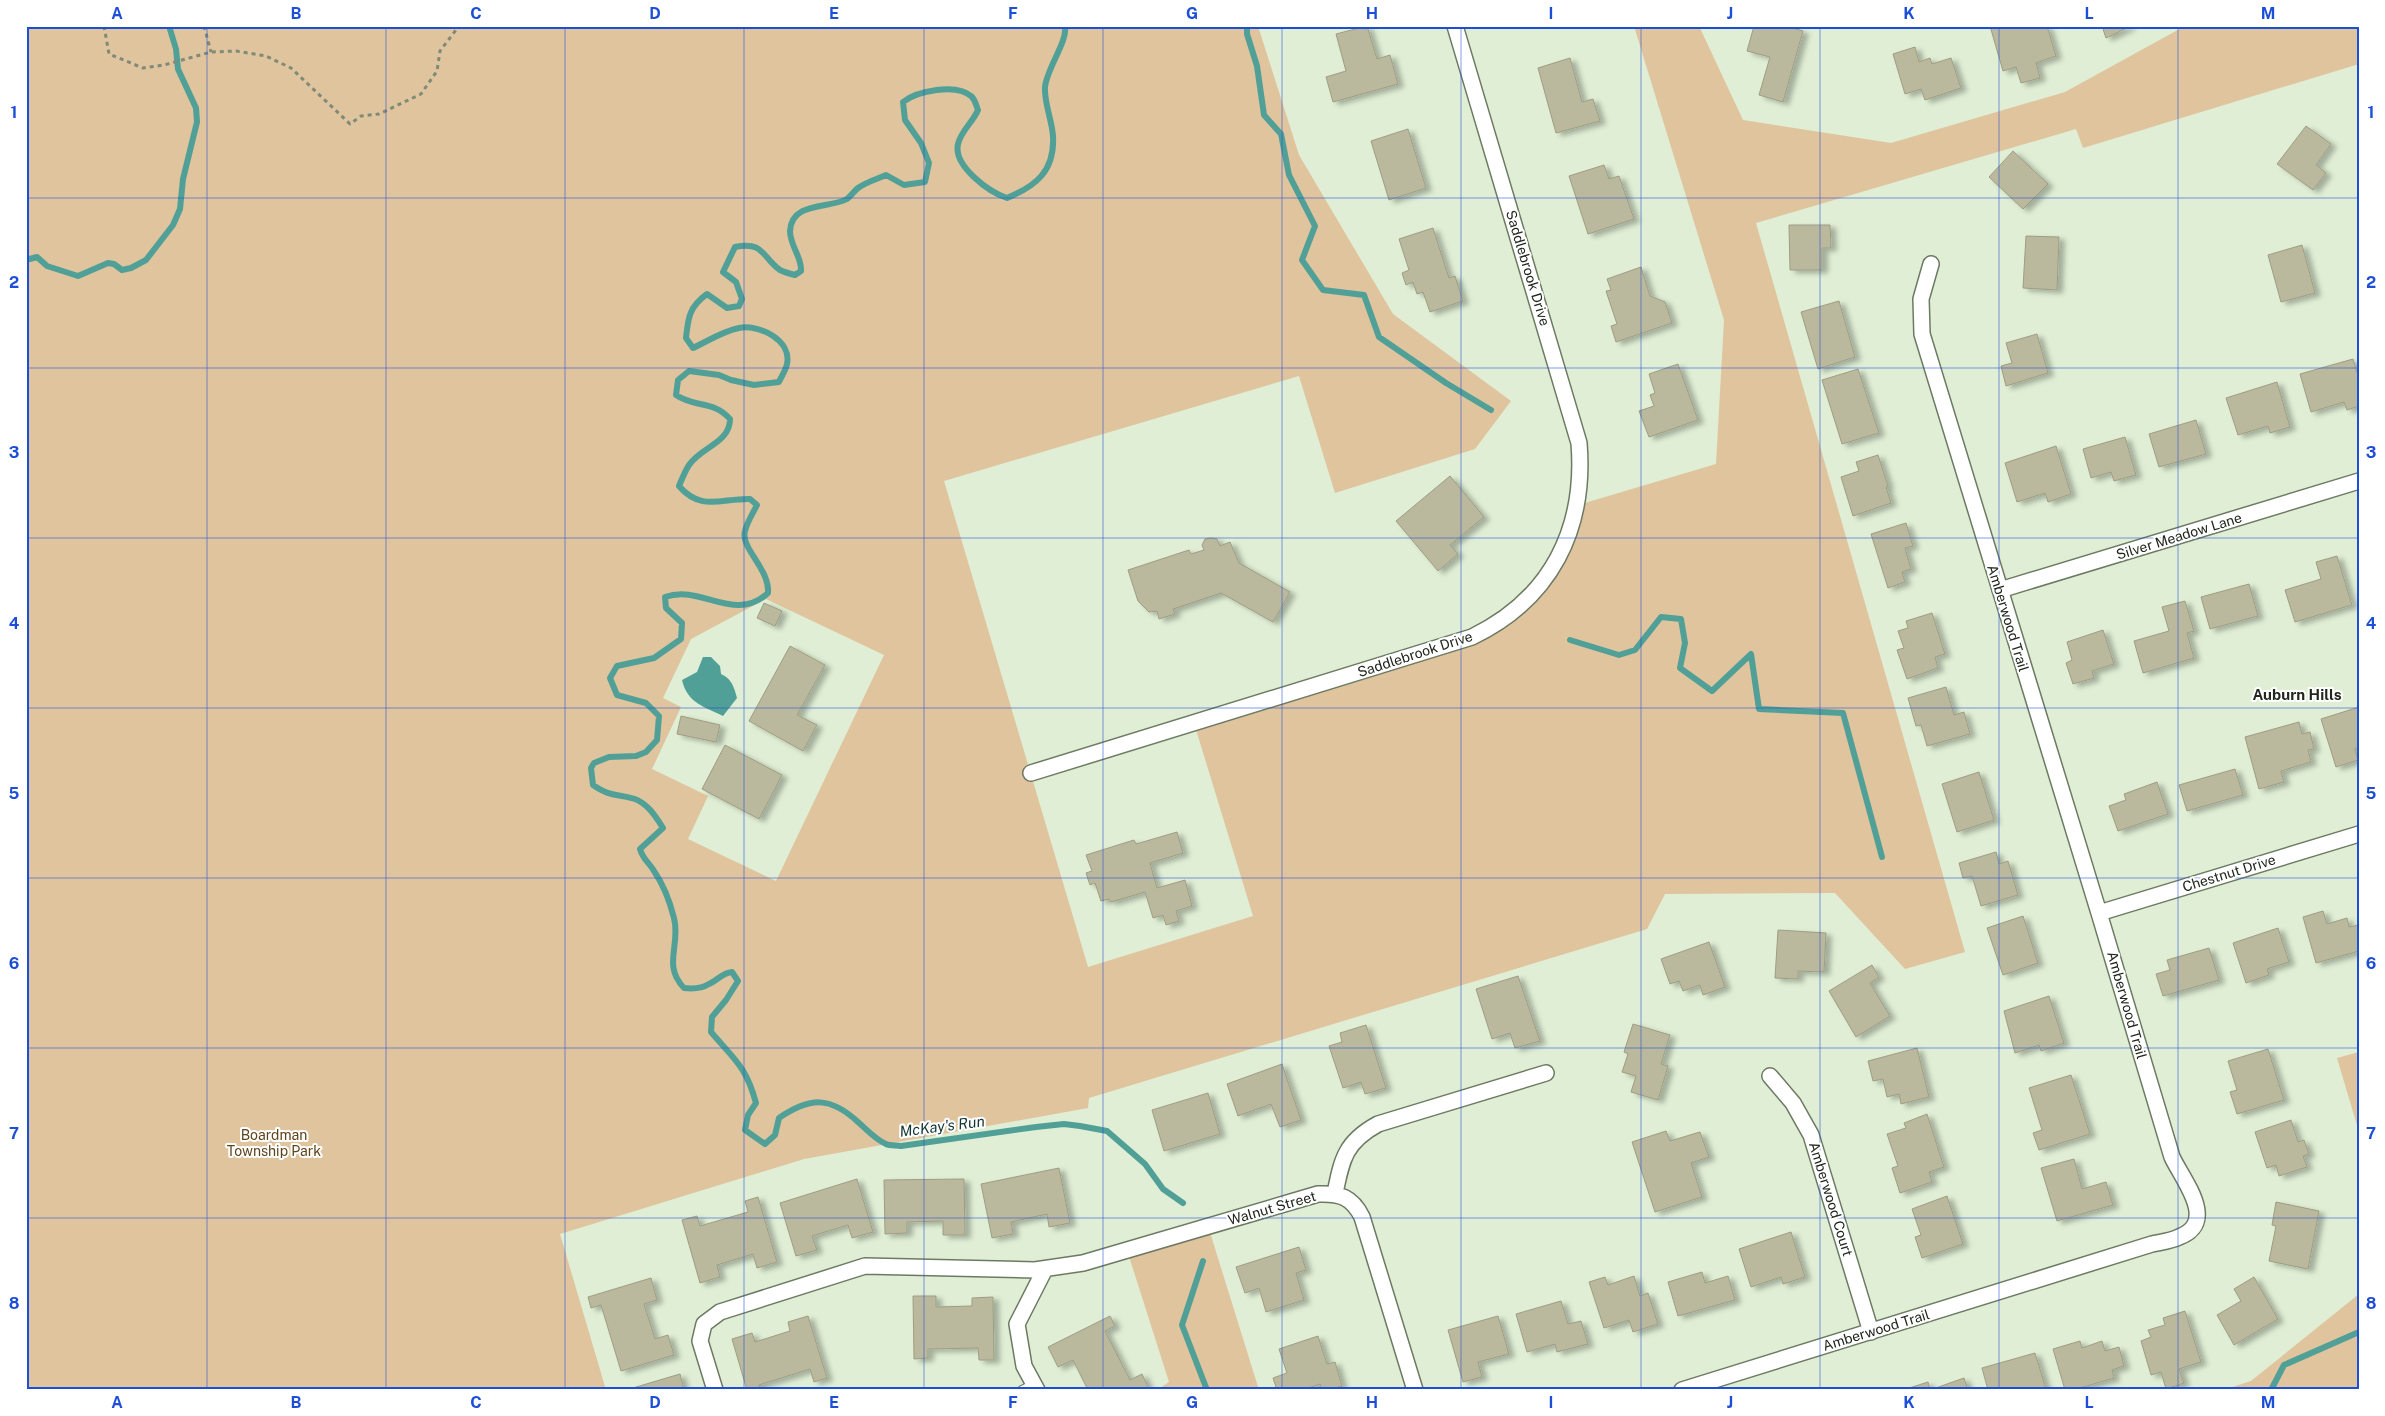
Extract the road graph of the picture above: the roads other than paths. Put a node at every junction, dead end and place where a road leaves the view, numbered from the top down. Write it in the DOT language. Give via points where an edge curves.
graph roads {
  1 [pos="1455,26"];
  2 [pos="1931,264"];
  3 [pos="2359,481"];
  4 [pos="2000,590"];
  5 [pos="1031,773"];
  6 [pos="2359,834"];
  7 [pos="2099,913"];
  8 [pos="1546,1073"];
  9 [pos="1770,1076"];
  10 [pos="1335,1193"];
  11 [pos="1045,1269"];
  12 [pos="1871,1332"];
  13 [pos="1031,1388"];
  14 [pos="715,1390"];
  15 [pos="1415,1390"];
  16 [pos="1682,1390"];
  1 -- 5 [label="street, Saddlebrook Drive" via="1579,443 1578,503 1565,544 1553,567 1521,605 1491,628 1472,637"];
  2 -- 4 [label="street, Amberwood Trail" via="1921,299 1922,334"];
  3 -- 4 [label="street, Silver Meadow Lane"];
  4 -- 7 [label="street, Amberwood Trail"];
  6 -- 7 [label="street, Chestnut Drive"];
  7 -- 12 [label="street, Amberwood Trail" via="2172,1157 2194,1195 2197,1207 2192,1228 2180,1237"];
  8 -- 10 [label="street" via="1378,1124 1351,1145 1341,1161"];
  9 -- 12 [label="street, Amberwood Court" via="1792,1103 1811,1135"];
  10 -- 11 [label="street, Walnut Street" via="1318,1194 1083,1263"];
  10 -- 15 [label="street, Walnut Street" via="1349,1198 1362,1217"];
  11 -- 13 [label="street" via="1017,1324"];
  11 -- 14 [label="street, Walnut Street" via="865,1266 720,1312 704,1324 700,1341"];
  12 -- 16 [label="street, Amberwood Trail"];
}
